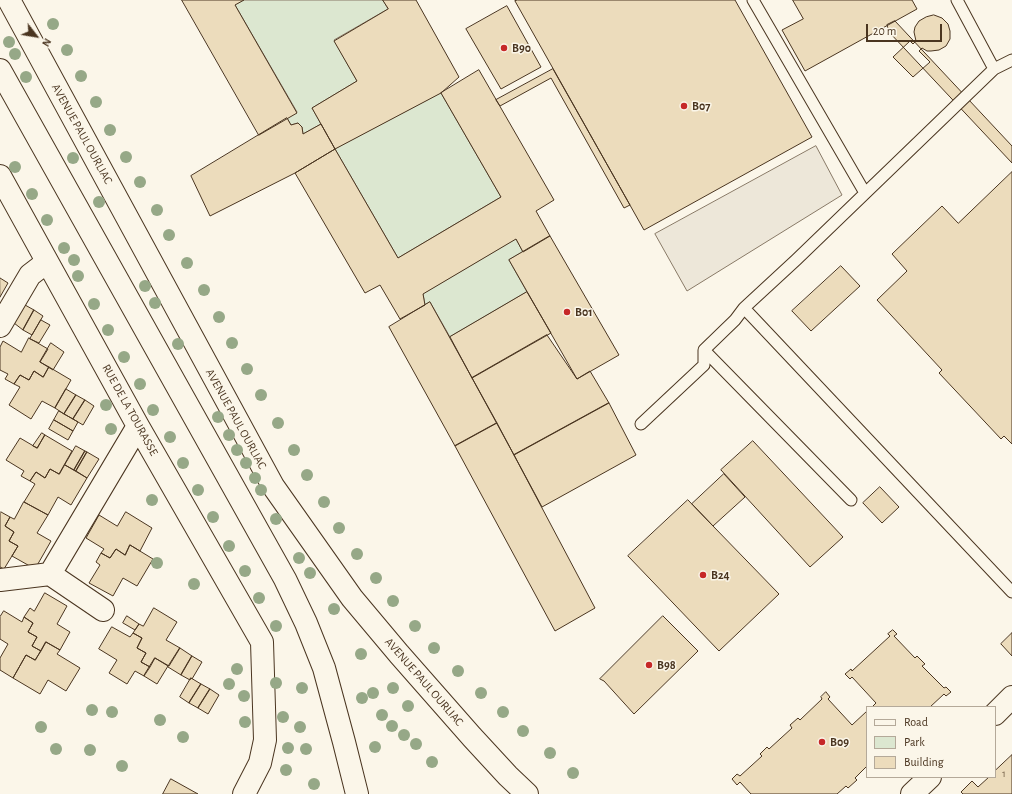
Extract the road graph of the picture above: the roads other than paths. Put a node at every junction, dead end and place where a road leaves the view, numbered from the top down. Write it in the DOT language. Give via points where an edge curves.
graph roads {
  1 [pos="9,0"];
  2 [pos="754,0"];
  3 [pos="957,0"];
  4 [pos="1012,60"];
  5 [pos="994,69"];
  6 [pos="0,70"];
  7 [pos="0,176"];
  8 [pos="864,193"];
  9 [pos="47,262"];
  10 [pos="744,308"];
  11 [pos="0,326"];
  12 [pos="704,350"];
  13 [pos="641,424"];
  14 [pos="138,426"];
  15 [pos="850,500"];
  16 [pos="50,574"];
  17 [pos="0,580"];
  18 [pos="1012,592"];
  19 [pos="103,610"];
  20 [pos="1012,697"];
  21 [pos="996,713"];
  22 [pos="929,778"];
  23 [pos="244,794"];
  24 [pos="356,794"];
  25 [pos="527,794"];
  26 [pos="912,794"];
  1 -- 25 [label="main road, AVENUE PAUL OURLIAC" via="273,486 352,598 398,654"];
  2 -- 8 [label="lane"];
  3 -- 5 [label="lane"];
  4 -- 5 [label="lane"];
  5 -- 8 [label="lane"];
  6 -- 24 [label="main road" via="284,579 306,623 324,668"];
  7 -- 9 [label="main road, RUE DE LA TOURASSE"];
  8 -- 10 [label="lane"];
  9 -- 11 [label="main road" via="30,275"];
  9 -- 14 [label="main road, RUE DE LA TOURASSE"];
  10 -- 12 [label="lane"];
  10 -- 18 [label="lane"];
  12 -- 13 [label="lane" via="704,365"];
  12 -- 15 [label="lane"];
  14 -- 16 [label="main road"];
  14 -- 23 [label="main road, RUE DE LA TOURASSE" via="262,642 265,740 260,763"];
  16 -- 17 [label="main road"];
  16 -- 19 [label="main road"];
  20 -- 21 [label="main road"];
  22 -- 26 [label="main road"];
}
